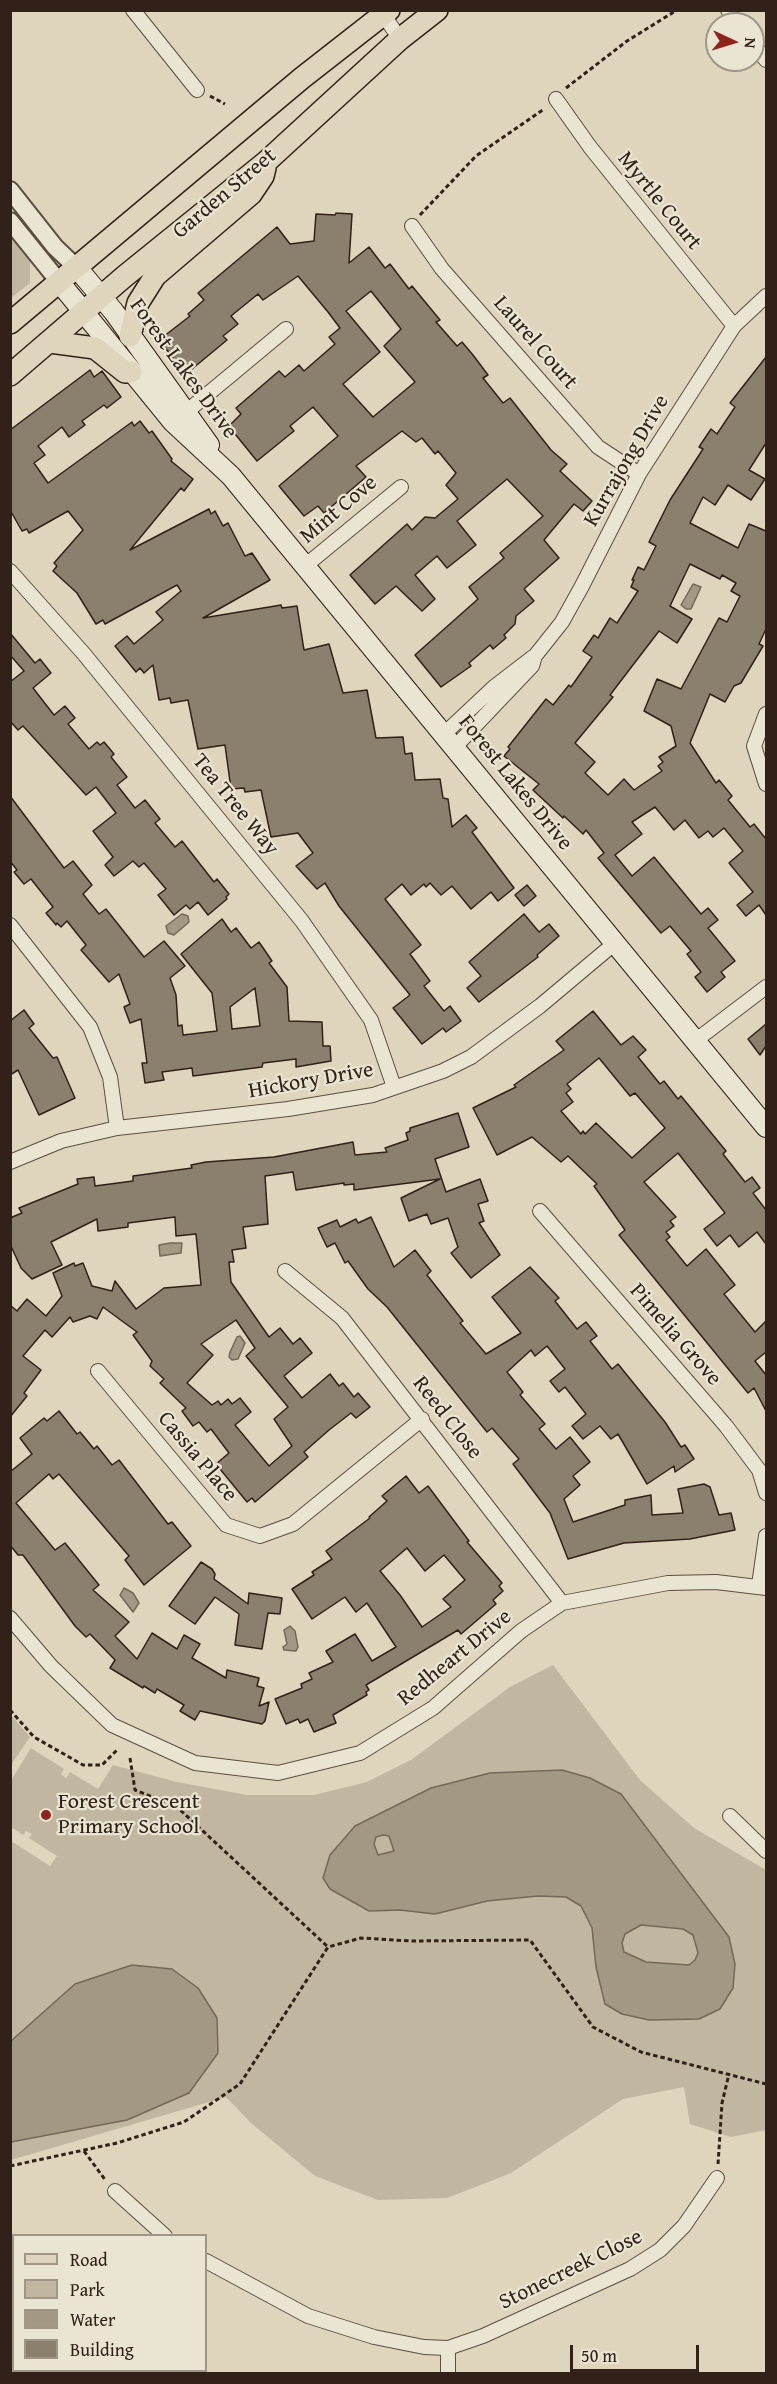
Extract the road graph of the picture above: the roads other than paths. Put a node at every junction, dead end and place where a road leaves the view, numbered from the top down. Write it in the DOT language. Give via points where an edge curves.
graph roads {
  1 [pos="133,10"];
  2 [pos="384,12"];
  3 [pos="431,12"];
  4 [pos="400,39"];
  5 [pos="197,90"];
  6 [pos="556,99"];
  7 [pos="266,162"];
  8 [pos="10,190"];
  9 [pos="10,221"];
  10 [pos="412,226"];
  11 [pos="78,269"];
  12 [pos="60,283"];
  13 [pos="766,296"];
  14 [pos="101,297"];
  15 [pos="84,313"];
  16 [pos="10,323"];
  17 [pos="734,326"];
  18 [pos="286,329"];
  19 [pos="130,336"];
  20 [pos="50,342"];
  21 [pos="131,372"];
  22 [pos="10,375"];
  23 [pos="180,417"];
  24 [pos="639,474"];
  25 [pos="400,487"];
  26 [pos="305,566"];
  27 [pos="10,571"];
  28 [pos="766,714"];
  29 [pos="449,741"];
  30 [pos="766,784"];
  31 [pos="10,925"];
  32 [pos="615,943"];
  33 [pos="766,987"];
  34 [pos="695,1041"];
  35 [pos="394,1087"];
  36 [pos="766,1127"];
  37 [pos="117,1128"];
  38 [pos="10,1162"];
  39 [pos="540,1211"];
  40 [pos="285,1271"];
  41 [pos="98,1371"];
  42 [pos="422,1419"];
  43 [pos="766,1493"];
  44 [pos="766,1536"];
  45 [pos="763,1586"];
  46 [pos="562,1603"];
  47 [pos="10,1618"];
  48 [pos="730,1816"];
  49 [pos="766,1851"];
  50 [pos="717,2178"];
  51 [pos="115,2191"];
  52 [pos="164,2234"];
  53 [pos="207,2262"];
  54 [pos="448,2348"];
  55 [pos="448,2373"];
  1 -- 5 [label="street"];
  2 -- 4 [label="street"];
  2 -- 11 [label="main road, Garden Street"];
  3 -- 4 [label="main road, Garden Street"];
  4 -- 7 [label="main road, Garden Street"];
  6 -- 17 [label="street, Myrtle Court"];
  7 -- 14 [label="main road, Garden Street"];
  7 -- 19 [label="main road" via="263,176 251,194 155,276 138,303"];
  8 -- 11 [label="street"];
  9 -- 12 [label="street"];
  10 -- 24 [label="street, Laurel Court" via="442,269 598,447"];
  11 -- 12 [label="main road, Garden Street"];
  11 -- 14 [label="main road, Forest Lakes Drive"];
  12 -- 15 [label="main road, Forest Lakes Drive"];
  12 -- 16 [label="main road, Garden Street"];
  13 -- 17 [label="street, Kurrajong Drive"];
  14 -- 15 [label="main road, Garden Street"];
  14 -- 19 [label="main road, Forest Lakes Drive"];
  15 -- 20 [label="main road, Garden Street"];
  15 -- 21 [label="main road, Forest Lakes Drive"];
  17 -- 24 [label="street, Kurrajong Drive"];
  18 -- 23 [label="street"];
  19 -- 23 [label="main road, Forest Lakes Drive"];
  20 -- 21 [label="main road" via="95,348 125,372"];
  20 -- 22 [label="main road, Garden Street"];
  21 -- 23 [label="main road, Forest Lakes Drive"];
  23 -- 26 [label="main road, Forest Lakes Drive"];
  24 -- 29 [label="street, Kurrajong Drive" via="562,622 535,656 532,666"];
  25 -- 26 [label="street, Mint Cove"];
  26 -- 29 [label="main road, Forest Lakes Drive"];
  27 -- 35 [label="street, Tea Tree Way" via="84,654 302,921 371,1020"];
  28 -- 30 [label="street" via="754,746"];
  29 -- 32 [label="main road, Forest Lakes Drive"];
  31 -- 37 [label="street" via="90,1027 110,1077"];
  32 -- 34 [label="main road, Forest Lakes Drive"];
  32 -- 35 [label="street, Hickory Drive" via="471,1057"];
  33 -- 34 [label="street"];
  34 -- 36 [label="main road, Forest Lakes Drive"];
  35 -- 37 [label="street, Hickory Drive" via="373,1095 288,1109"];
  37 -- 38 [label="street, Hickory Drive" via="61,1141"];
  39 -- 43 [label="street, Pimelia Grove" via="726,1426 759,1470"];
  40 -- 42 [label="street, Reed Close" via="342,1318"];
  41 -- 42 [label="street, Cassia Place" via="226,1525 260,1536 294,1524"];
  42 -- 46 [label="street, Reed Close"];
  44 -- 45 [label="street"];
  45 -- 46 [label="street, Redheart Drive" via="668,1583"];
  46 -- 47 [label="street, Redheart Drive" via="521,1631 433,1708 360,1753 278,1773 195,1763 112,1725 51,1666"];
  48 -- 49 [label="street"];
  50 -- 54 [label="street, Stonecreek Close" via="684,2226 660,2250 630,2269"];
  51 -- 52 [label="street"];
  53 -- 54 [label="street, Stonecreek Close" via="308,2316 374,2337"];
  54 -- 55 [label="street"];
}
